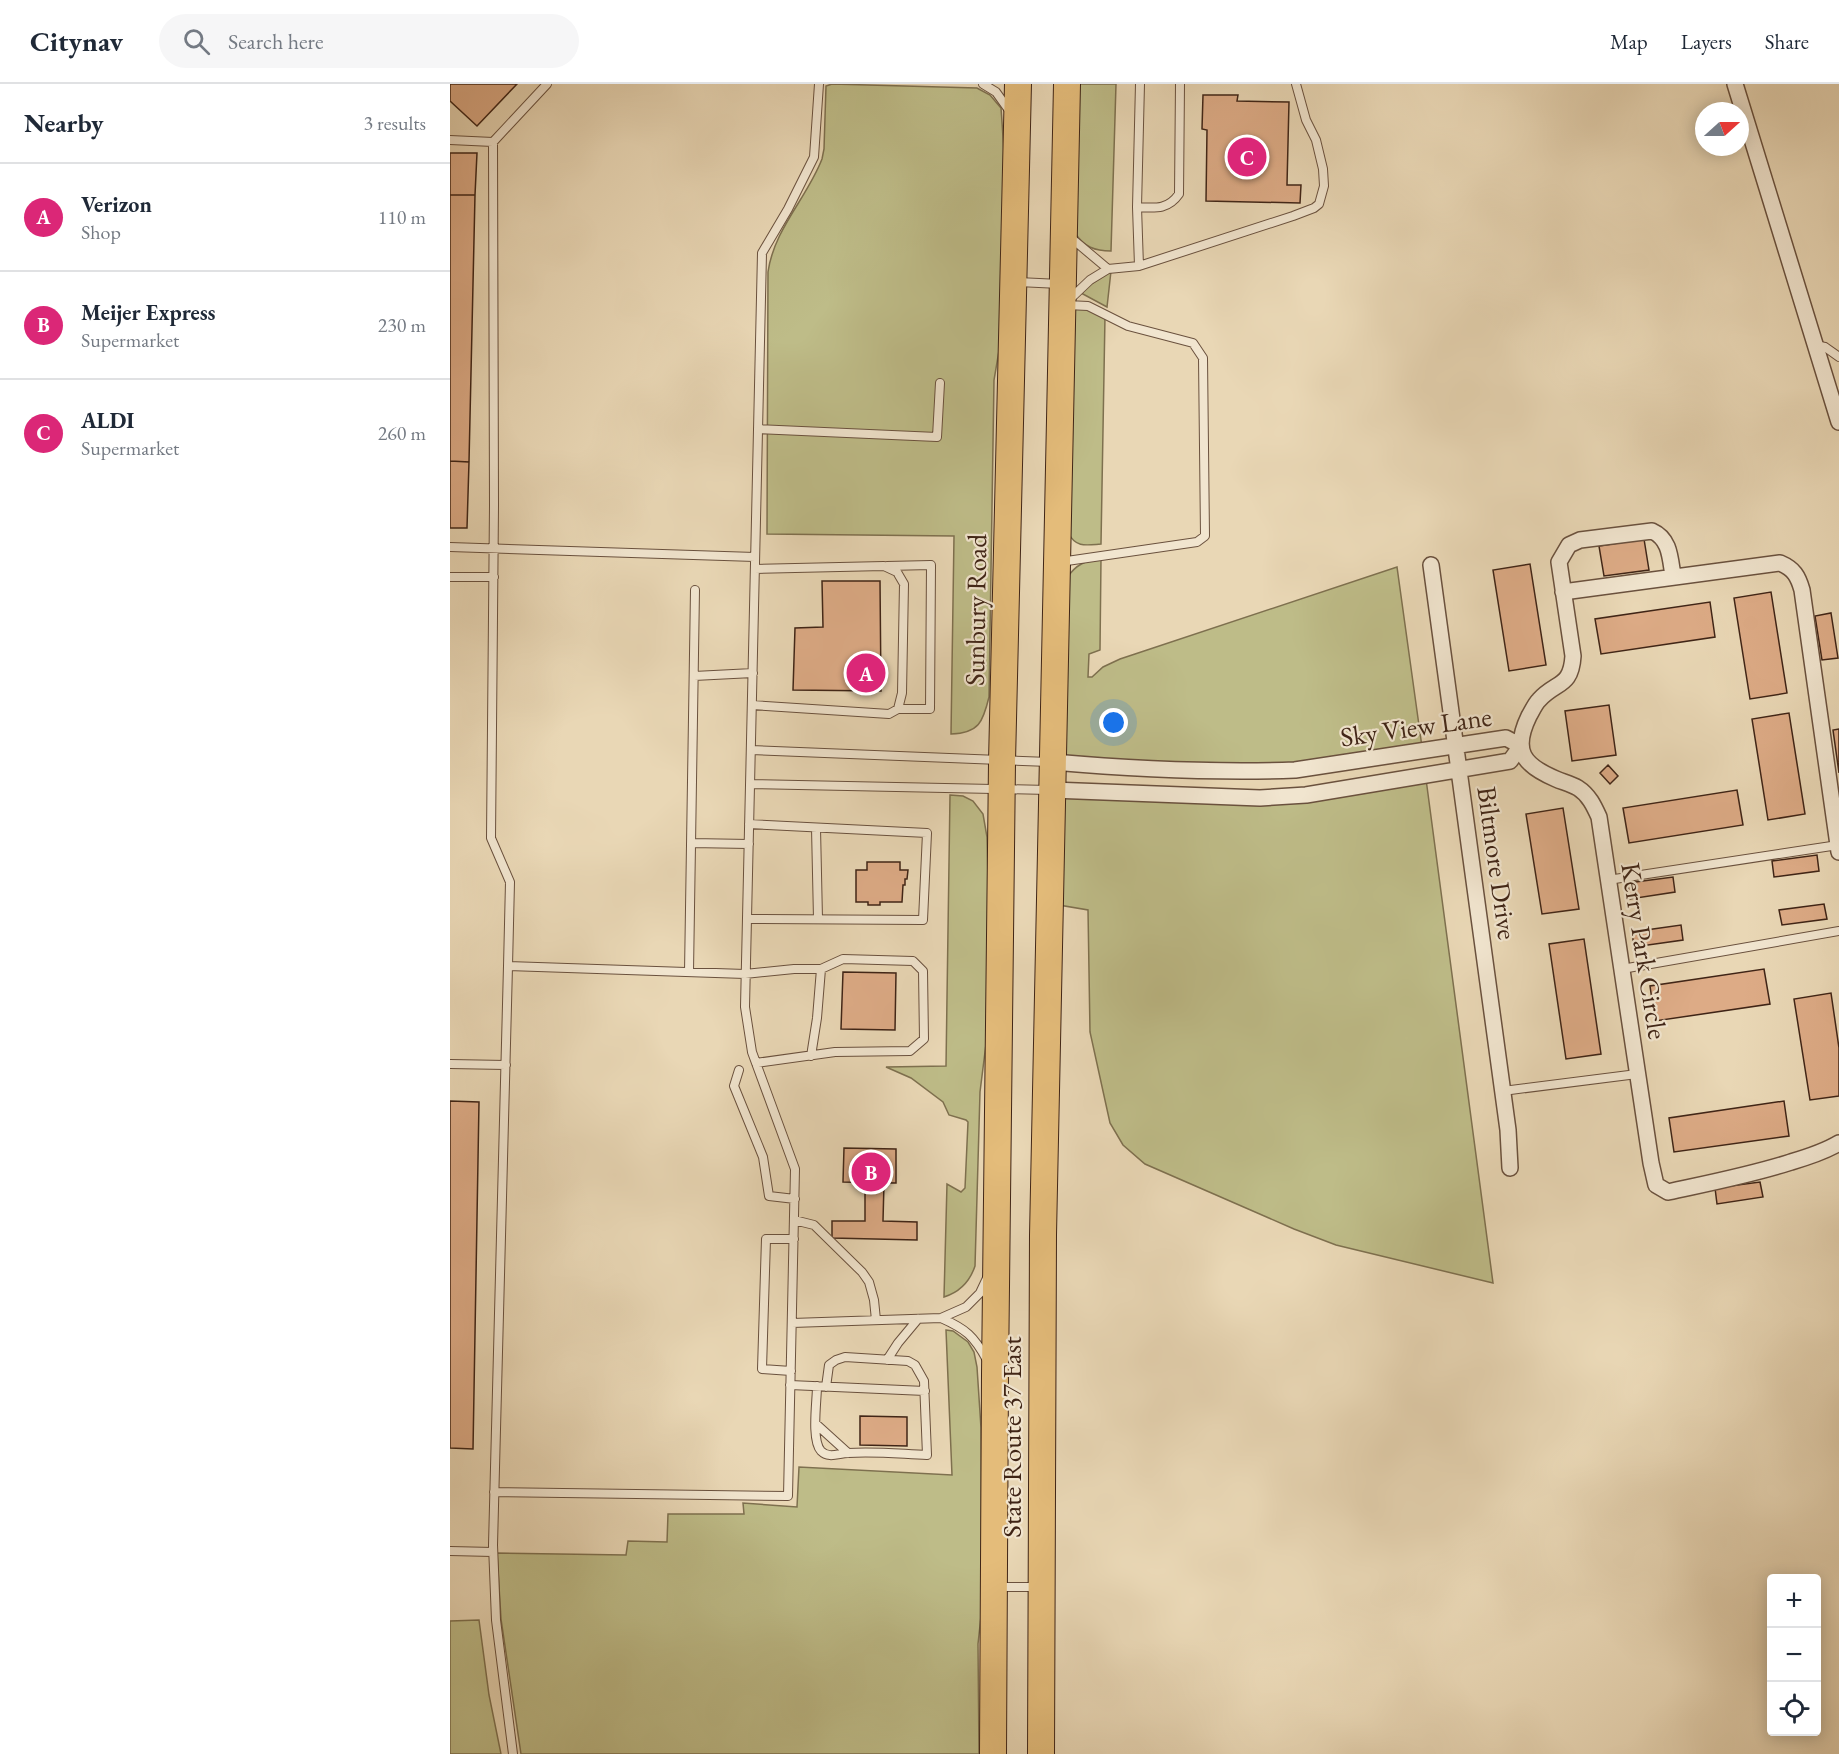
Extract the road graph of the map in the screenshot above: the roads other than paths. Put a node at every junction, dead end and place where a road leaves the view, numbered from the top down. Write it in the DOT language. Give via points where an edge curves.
graph roads {
  1 [pos="547,84"];
  2 [pos="819,84"];
  3 [pos="983,84"];
  4 [pos="1018,84"];
  5 [pos="1067,84"];
  6 [pos="1140,84"];
  7 [pos="1180,84"];
  8 [pos="1296,84"];
  9 [pos="1735,84"];
  10 [pos="1018,123"];
  11 [pos="450,140"];
  12 [pos="493,141"];
  13 [pos="1137,207"];
  14 [pos="1064,231"];
  15 [pos="1139,266"];
  16 [pos="1108,269"];
  17 [pos="1014,282"];
  18 [pos="1063,295"];
  19 [pos="1815,345"];
  20 [pos="1839,357"];
  21 [pos="940,383"];
  22 [pos="1839,422"];
  23 [pos="758,429"];
  24 [pos="450,547"];
  25 [pos="494,548"];
  26 [pos="755,557"];
  27 [pos="1058,562"];
  28 [pos="1431,565"];
  29 [pos="884,566"];
  30 [pos="755,569"];
  31 [pos="1673,576"];
  32 [pos="450,577"];
  33 [pos="494,577"];
  34 [pos="695,590"];
  35 [pos="1563,592"];
  36 [pos="753,673"];
  37 [pos="693,676"];
  38 [pos="752,705"];
  39 [pos="898,709"];
  40 [pos="1455,746"];
  41 [pos="1521,746"];
  42 [pos="751,750"];
  43 [pos="1002,762"];
  44 [pos="1053,762"];
  45 [pos="1459,770"];
  46 [pos="750,784"];
  47 [pos="1002,789"];
  48 [pos="1052,790"];
  49 [pos="749,824"];
  50 [pos="816,828"];
  51 [pos="691,843"];
  52 [pos="749,844"];
  53 [pos="1838,848"];
  54 [pos="1608,880"];
  55 [pos="747,919"];
  56 [pos="818,919"];
  57 [pos="1839,931"];
  58 [pos="508,966"];
  59 [pos="820,969"];
  60 [pos="1621,969"];
  61 [pos="689,972"];
  62 [pos="745,974"];
  63 [pos="811,1056"];
  64 [pos="756,1063"];
  65 [pos="450,1064"];
  66 [pos="506,1065"];
  67 [pos="740,1070"];
  68 [pos="1637,1074"];
  69 [pos="1503,1091"];
  70 [pos="998,1137"];
  71 [pos="1839,1143"];
  72 [pos="1510,1168"];
  73 [pos="795,1199"];
  74 [pos="794,1221"];
  75 [pos="794,1239"];
  76 [pos="996,1259"];
  77 [pos="941,1318"];
  78 [pos="918,1319"];
  79 [pos="876,1320"];
  80 [pos="792,1323"];
  81 [pos="887,1360"];
  82 [pos="791,1371"];
  83 [pos="995,1374"];
  84 [pos="790,1385"];
  85 [pos="821,1386"];
  86 [pos="925,1391"];
  87 [pos="816,1424"];
  88 [pos="848,1452"];
  89 [pos="494,1492"];
  90 [pos="450,1551"];
  91 [pos="493,1552"];
  92 [pos="995,1587"];
  93 [pos="1041,1587"];
  94 [pos="513,1754"];
  95 [pos="993,1754"];
  96 [pos="1041,1754"];
  1 -- 12 [label="lane"];
  2 -- 23 [label="lane" via="814,157 762,253"];
  3 -- 10 [label="lane" via="996,92"];
  4 -- 10 [label="highway, Sunbury Road"];
  5 -- 14 [label="highway"];
  6 -- 13 [label="lane"];
  7 -- 13 [label="lane" via="1179,194 1166,207"];
  8 -- 15 [label="lane" via="1323,169 1319,204"];
  9 -- 19 [label="street"];
  10 -- 17 [label="highway, Sunbury Road"];
  11 -- 12 [label="lane"];
  12 -- 25 [label="lane"];
  13 -- 15 [label="lane"];
  14 -- 16 [label="lane"];
  14 -- 18 [label="highway"];
  15 -- 16 [label="lane"];
  16 -- 18 [label="lane"];
  17 -- 18 [label="lane"];
  17 -- 43 [label="highway, Sunbury Road"];
  18 -- 27 [label="highway"];
  18 -- 27 [label="lane" via="1128,326 1193,343 1203,358 1205,536 1197,542"];
  19 -- 20 [label="lane"];
  19 -- 22 [label="street"];
  21 -- 23 [label="lane" via="937,437"];
  23 -- 26 [label="lane"];
  24 -- 25 [label="lane"];
  25 -- 26 [label="lane"];
  25 -- 33 [label="lane"];
  26 -- 30 [label="lane"];
  27 -- 44 [label="highway"];
  28 -- 40 [label="street, Biltmore Drive"];
  29 -- 30 [label="lane"];
  29 -- 39 [label="lane" via="897,572 904,584 902,693"];
  29 -- 39 [label="lane" via="932,565 930,709"];
  30 -- 36 [label="lane"];
  31 -- 35 [label="street"];
  31 -- 35 [label="street" via="1667,544 1660,534 1652,531 1580,540 1569,545 1559,562"];
  31 -- 53 [label="street" via="1780,563 1798,576"];
  32 -- 33 [label="lane"];
  33 -- 58 [label="lane" via="491,838 510,882"];
  34 -- 37 [label="lane"];
  35 -- 41 [label="street" via="1572,669 1568,678 1538,700 1523,730"];
  36 -- 37 [label="lane"];
  36 -- 38 [label="lane"];
  37 -- 51 [label="lane"];
  38 -- 39 [label="lane" via="889,714"];
  38 -- 42 [label="lane"];
  40 -- 41 [label="street, Sky View Lane" via="1506,738"];
  40 -- 44 [label="street, Sky View Lane" via="1295,770 1136,769"];
  40 -- 45 [label="street, Biltmore Drive"];
  41 -- 45 [label="street, Sky View Lane" via="1510,761"];
  41 -- 54 [label="street, Kerry Park Circle" via="1523,756 1537,770 1578,788 1591,800 1599,817"];
  42 -- 43 [label="lane"];
  42 -- 46 [label="lane"];
  43 -- 44 [label="lane"];
  43 -- 47 [label="highway, Sunbury Road"];
  44 -- 48 [label="highway"];
  45 -- 48 [label="street, Sky View Lane" via="1306,795 1260,798"];
  45 -- 69 [label="street, Biltmore Drive"];
  46 -- 47 [label="lane"];
  46 -- 49 [label="lane"];
  47 -- 48 [label="lane"];
  47 -- 70 [label="highway, Sunbury Road"];
  48 -- 93 [label="highway, State Route 37 East"];
  49 -- 50 [label="lane"];
  49 -- 52 [label="lane"];
  50 -- 56 [label="lane"];
  50 -- 56 [label="lane" via="927,833 923,920"];
  51 -- 52 [label="lane"];
  51 -- 61 [label="lane"];
  52 -- 55 [label="lane"];
  53 -- 54 [label="lane"];
  54 -- 60 [label="street, Kerry Park Circle"];
  55 -- 56 [label="lane"];
  55 -- 62 [label="lane"];
  57 -- 60 [label="lane"];
  58 -- 61 [label="lane"];
  58 -- 66 [label="lane"];
  59 -- 62 [label="lane"];
  59 -- 63 [label="lane"];
  59 -- 63 [label="lane" via="843,959 914,961 923,971 924,1039 910,1051"];
  60 -- 68 [label="street, Kerry Park Circle"];
  61 -- 62 [label="lane"];
  62 -- 64 [label="lane" via="745,1007"];
  63 -- 64 [label="lane"];
  64 -- 73 [label="lane" via="795,1169"];
  65 -- 66 [label="lane"];
  66 -- 89 [label="lane"];
  67 -- 73 [label="lane" via="734,1086 763,1157 769,1196"];
  68 -- 69 [label="lane"];
  68 -- 71 [label="street, Kerry Park Circle" via="1656,1185 1668,1192 1769,1169 1827,1151"];
  69 -- 72 [label="street, Biltmore Drive"];
  70 -- 76 [label="highway, State Route 37 East"];
  73 -- 74 [label="lane"];
  74 -- 75 [label="lane"];
  74 -- 79 [label="lane" via="814,1225 862,1272 869,1282"];
  75 -- 80 [label="lane"];
  75 -- 82 [label="lane" via="766,1239 762,1369"];
  76 -- 77 [label="lane" via="980,1293 966,1307"];
  76 -- 83 [label="highway, State Route 37 East"];
  77 -- 78 [label="lane"];
  77 -- 83 [label="lane" via="962,1328 979,1346"];
  78 -- 79 [label="lane"];
  78 -- 81 [label="lane"];
  79 -- 80 [label="lane"];
  80 -- 82 [label="lane"];
  81 -- 85 [label="lane" via="836,1360 829,1365"];
  81 -- 86 [label="lane" via="915,1365"];
  82 -- 84 [label="lane"];
  83 -- 92 [label="highway, State Route 37 East"];
  84 -- 85 [label="lane"];
  84 -- 89 [label="lane" via="788,1496"];
  85 -- 86 [label="lane"];
  85 -- 87 [label="lane"];
  86 -- 88 [label="lane" via="927,1455"];
  87 -- 88 [label="lane"];
  87 -- 88 [label="lane" via="817,1443 822,1452 831,1456"];
  89 -- 91 [label="lane"];
  90 -- 91 [label="lane"];
  91 -- 94 [label="lane" via="496,1620"];
  92 -- 93 [label="lane"];
  92 -- 95 [label="highway, State Route 37 East"];
  93 -- 96 [label="highway, State Route 37 East"];
}
